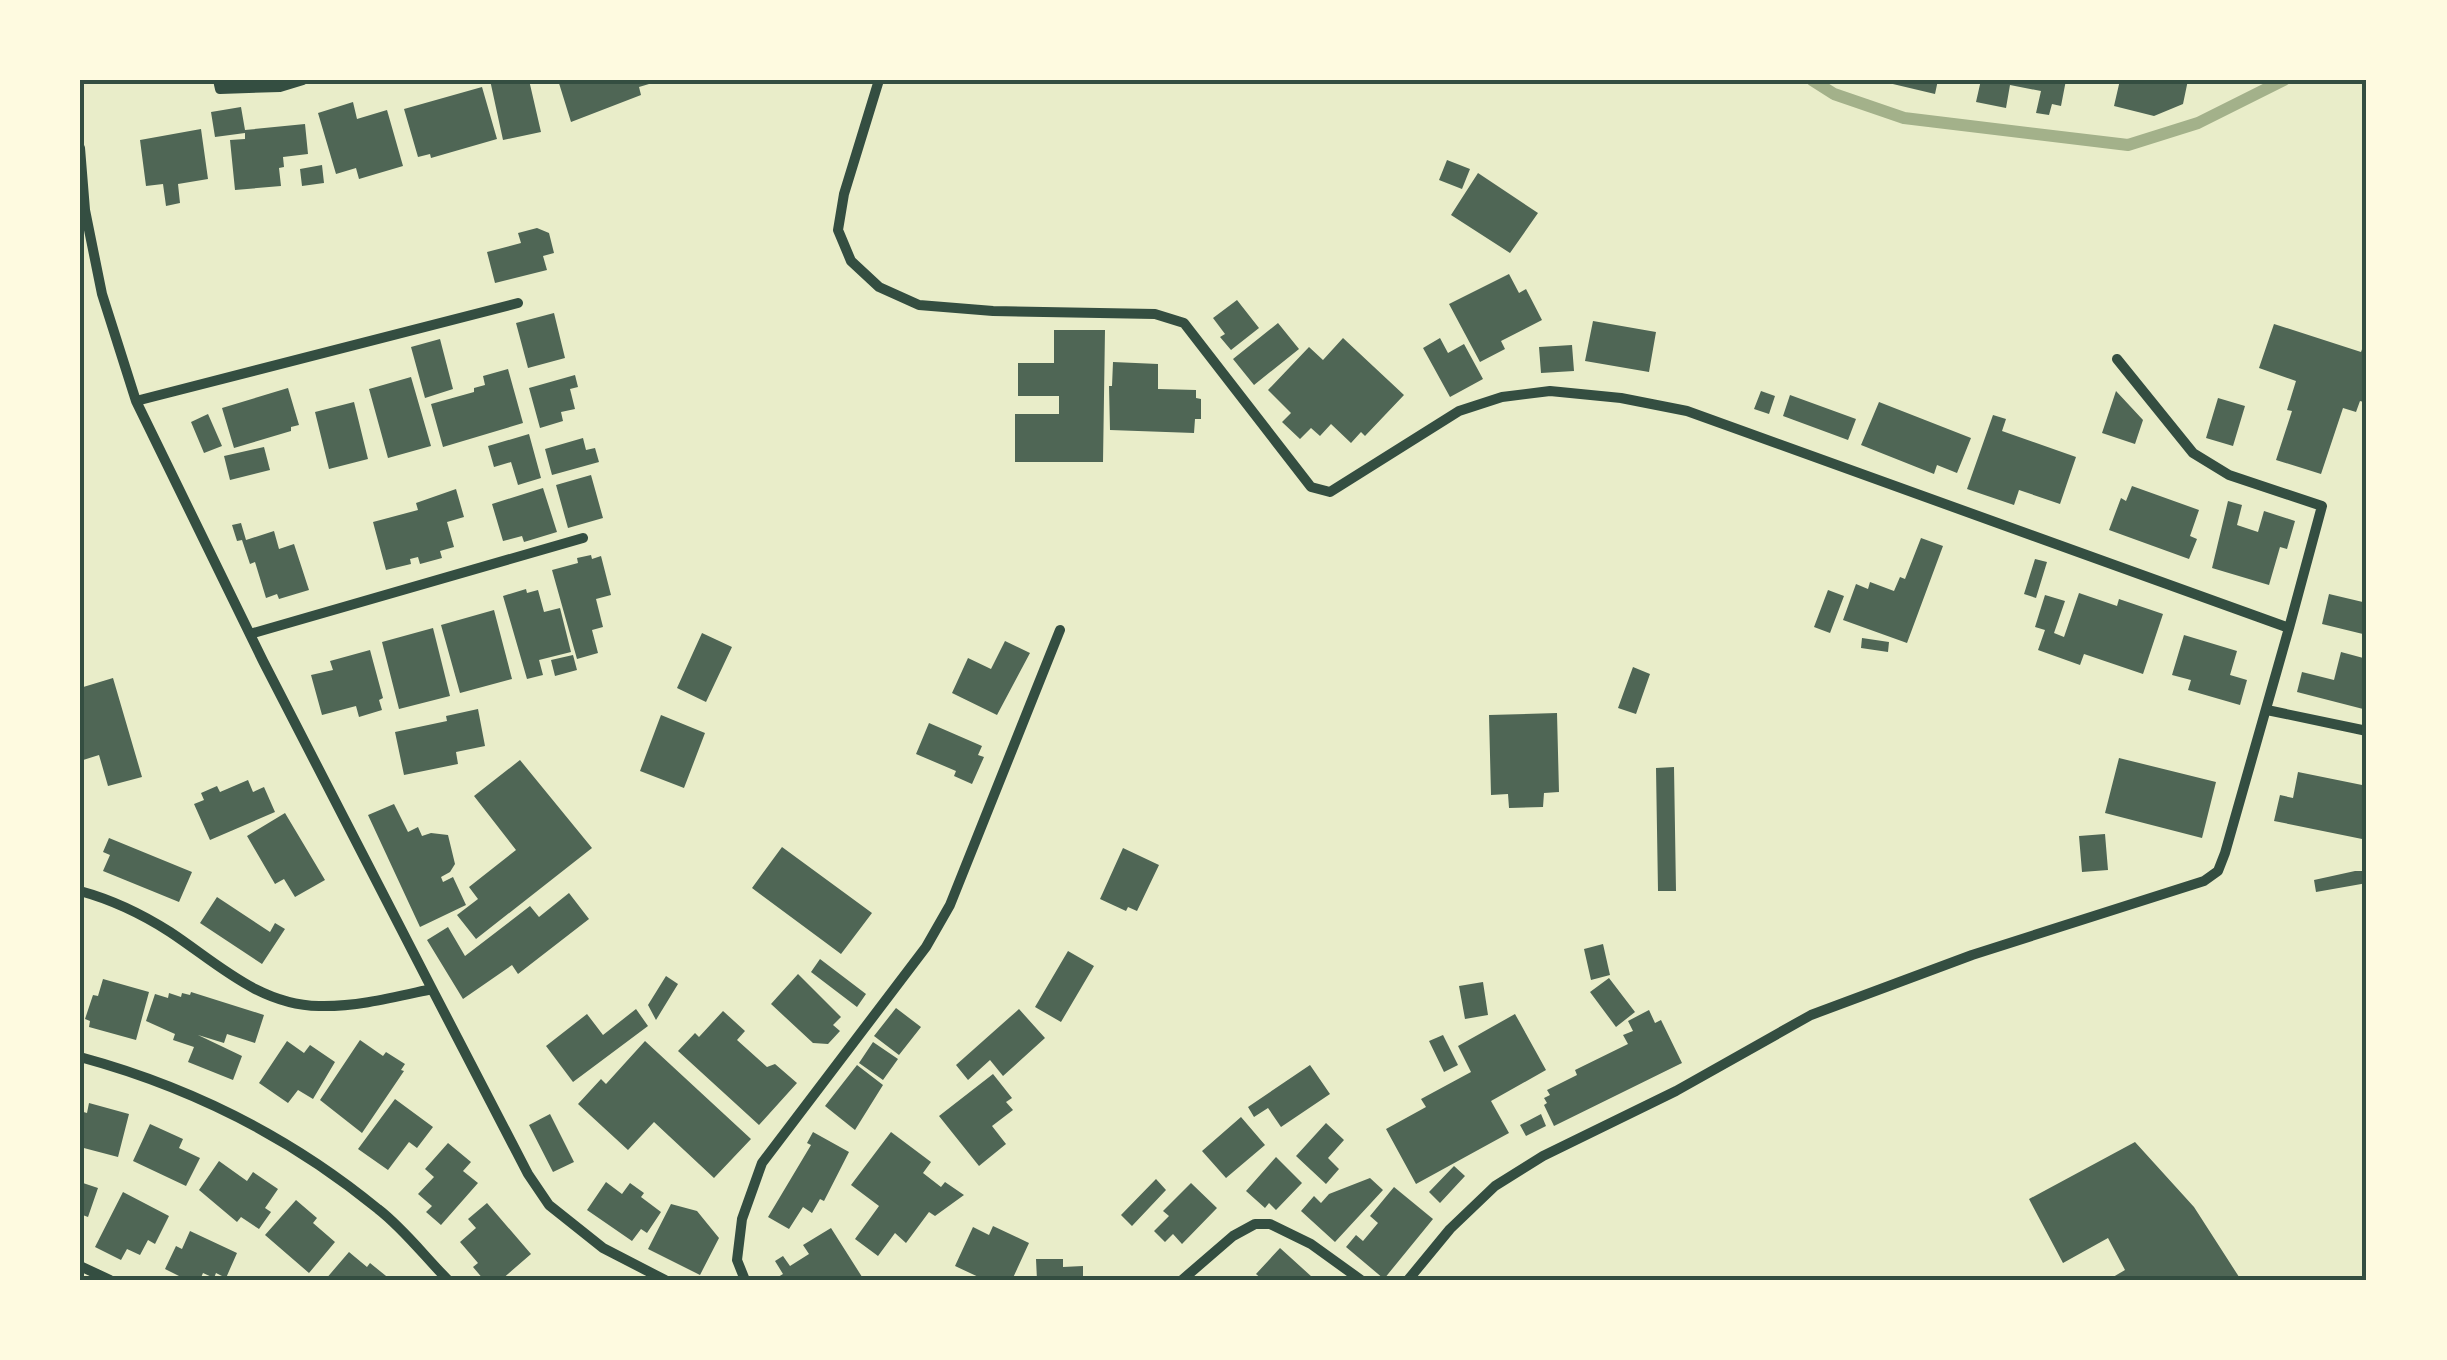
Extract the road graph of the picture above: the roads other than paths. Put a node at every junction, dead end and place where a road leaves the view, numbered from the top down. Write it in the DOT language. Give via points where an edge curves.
graph roads {
  1 [pos="218,80"];
  2 [pos="302,80"];
  3 [pos="879,80"];
  4 [pos="80,148"];
  5 [pos="518,303"];
  6 [pos="2118,359"];
  7 [pos="136,401"];
  8 [pos="583,538"];
  9 [pos="2289,628"];
  10 [pos="1060,630"];
  11 [pos="250,634"];
  12 [pos="2266,710"];
  13 [pos="2367,730"];
  14 [pos="80,891"];
  15 [pos="432,989"];
  16 [pos="80,1056"];
  17 [pos="80,1266"];
  18 [pos="110,1280"];
  19 [pos="448,1280"];
  20 [pos="665,1280"];
  21 [pos="745,1280"];
  22 [pos="1182,1280"];
  23 [pos="1360,1280"];
  24 [pos="1408,1280"];
  1 -- 2 [label="street" via="220,89"];
  3 -- 9 [label="street" via="838,230 851,261 879,287 919,305 1155,314 1184,324 1311,487 1330,492 1458,411 1502,398 1550,391 1620,398 1687,411"];
  4 -- 7 [label="street" via="102,294"];
  5 -- 7 [label="street"];
  6 -- 9 [label="street" via="2193,453 2229,474 2322,506"];
  7 -- 11 [label="street"];
  8 -- 11 [label="street"];
  9 -- 12 [label="street"];
  10 -- 21 [label="street" via="950,905 926,947 762,1163 742,1220 737,1260"];
  11 -- 15 [label="street"];
  12 -- 13 [label="street"];
  12 -- 24 [label="street" via="2225,853 2204,881 1810,1015 1495,1186"];
  14 -- 15 [label="street" via="135,911 242,983 278,998 315,1007"];
  15 -- 20 [label="street" via="549,1206 603,1248"];
  16 -- 19 [label="street" via="184,1089 294,1146 381,1211"];
  17 -- 18 [label="street"];
  22 -- 23 [label="street" via="1232,1236 1270,1224"];
}
